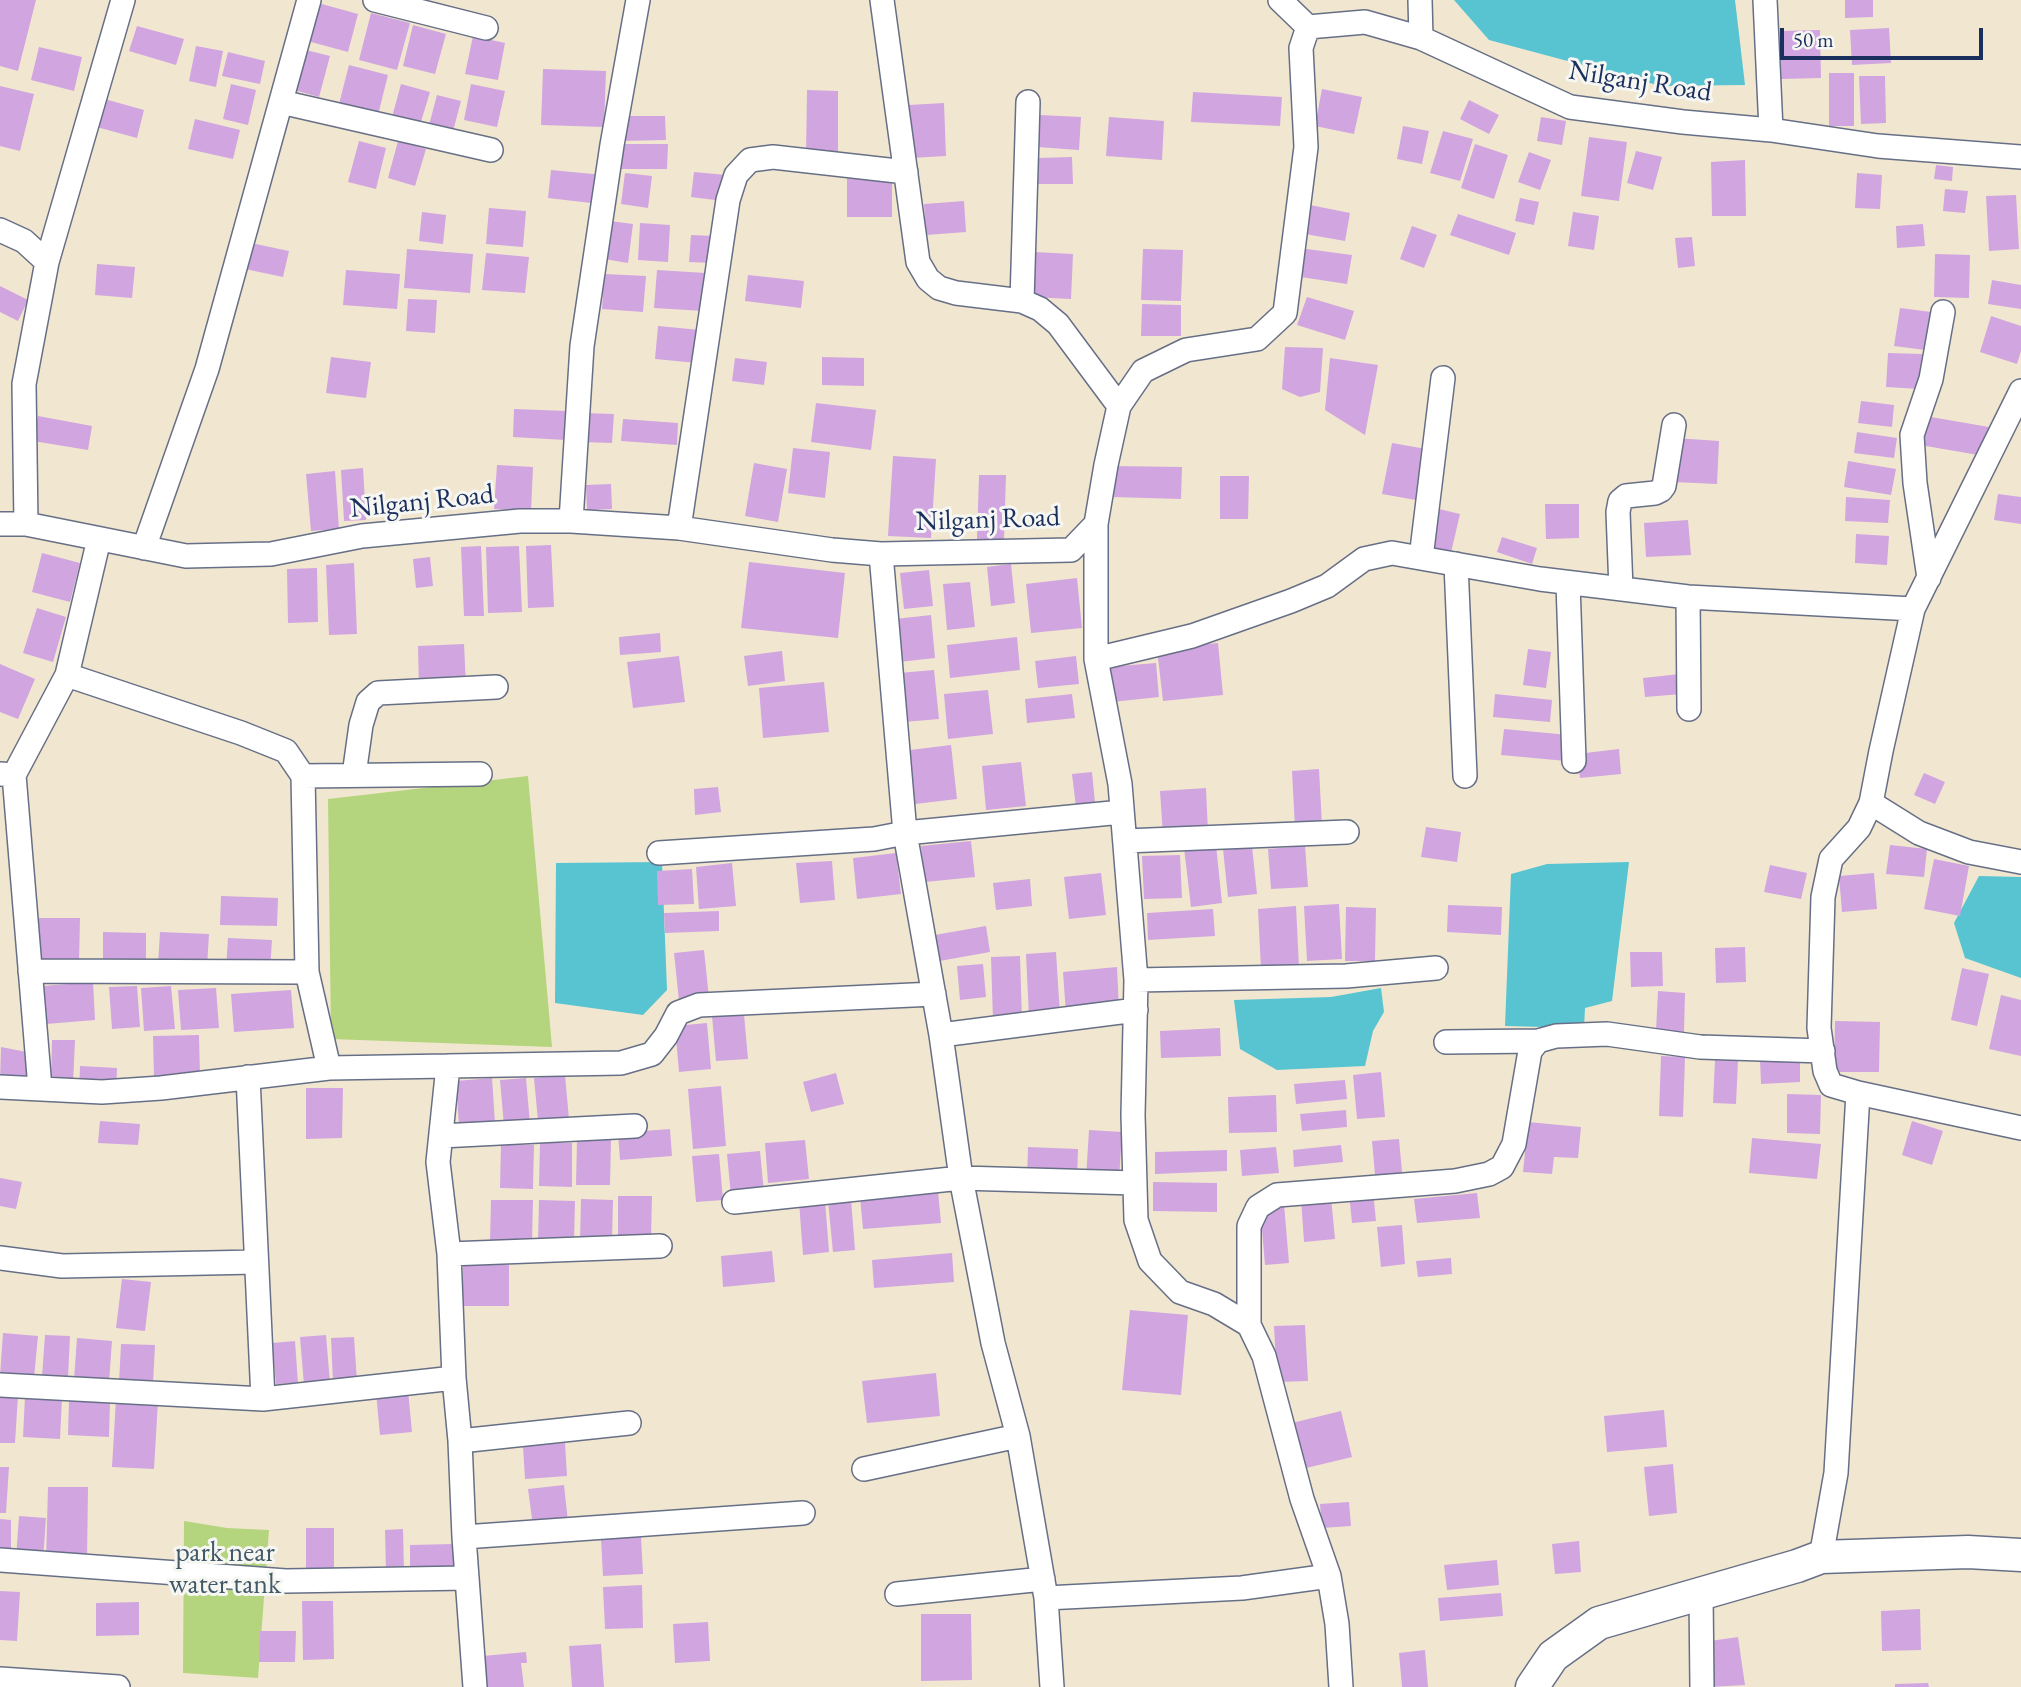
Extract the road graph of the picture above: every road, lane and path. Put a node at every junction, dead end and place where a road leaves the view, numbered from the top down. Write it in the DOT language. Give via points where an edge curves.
graph roads {
  1 [pos="123,0"];
  2 [pos="309,0"];
  3 [pos="375,0"];
  4 [pos="638,0"];
  5 [pos="882,0"];
  6 [pos="1280,0"];
  7 [pos="1420,0"];
  8 [pos="1765,0"];
  9 [pos="1308,27"];
  10 [pos="486,28"];
  11 [pos="1421,37"];
  12 [pos="281,102"];
  13 [pos="1028,102"];
  14 [pos="1771,130"];
  15 [pos="491,150"];
  16 [pos="2021,157"];
  17 [pos="905,172"];
  18 [pos="0,230"];
  19 [pos="47,262"];
  20 [pos="1021,301"];
  21 [pos="1943,312"];
  22 [pos="1443,378"];
  23 [pos="2018,403"];
  24 [pos="1119,406"];
  25 [pos="1674,425"];
  26 [pos="571,521"];
  27 [pos="0,524"];
  28 [pos="26,524"];
  29 [pos="1096,524"];
  30 [pos="679,528"];
  31 [pos="99,539"];
  32 [pos="144,548"];
  33 [pos="881,554"];
  34 [pos="1421,558"];
  35 [pos="1456,564"];
  36 [pos="1928,578"];
  37 [pos="1568,583"];
  38 [pos="1621,589"];
  39 [pos="1688,597"];
  40 [pos="1913,609"];
  41 [pos="1096,659"];
  42 [pos="67,675"];
  43 [pos="496,687"];
  44 [pos="1689,709"];
  45 [pos="1574,761"];
  46 [pos="7,774"];
  47 [pos="481,774"];
  48 [pos="354,775"];
  49 [pos="303,776"];
  50 [pos="1465,776"];
  51 [pos="1871,803"];
  52 [pos="1122,812"];
  53 [pos="1347,832"];
  54 [pos="905,833"];
  55 [pos="1125,842"];
  56 [pos="659,853"];
  57 [pos="2021,862"];
  58 [pos="1437,968"];
  59 [pos="30,971"];
  60 [pos="307,972"];
  61 [pos="1136,980"];
  62 [pos="934,994"];
  63 [pos="1136,1010"];
  64 [pos="941,1035"];
  65 [pos="1538,1041"];
  66 [pos="1446,1042"];
  67 [pos="1823,1051"];
  68 [pos="448,1066"];
  69 [pos="329,1068"];
  70 [pos="248,1077"];
  71 [pos="0,1087"];
  72 [pos="40,1088"];
  73 [pos="1858,1093"];
  74 [pos="635,1126"];
  75 [pos="2021,1128"];
  76 [pos="441,1136"];
  77 [pos="961,1178"];
  78 [pos="1135,1183"];
  79 [pos="734,1202"];
  80 [pos="660,1246"];
  81 [pos="449,1254"];
  82 [pos="0,1258"];
  83 [pos="256,1262"];
  84 [pos="1249,1325"];
  85 [pos="454,1378"];
  86 [pos="0,1385"];
  87 [pos="263,1399"];
  88 [pos="629,1423"];
  89 [pos="1017,1436"];
  90 [pos="460,1441"];
  91 [pos="864,1469"];
  92 [pos="803,1513"];
  93 [pos="464,1537"];
  94 [pos="2021,1555"];
  95 [pos="1821,1556"];
  96 [pos="0,1560"];
  97 [pos="1329,1576"];
  98 [pos="467,1578"];
  99 [pos="1045,1589"];
  100 [pos="897,1594"];
  101 [pos="1701,1594"];
  102 [pos="0,1679"];
  103 [pos="118,1687"];
  104 [pos="475,1687"];
  105 [pos="1052,1687"];
  106 [pos="1341,1687"];
  107 [pos="1532,1687"];
  108 [pos="1702,1687"];
  1 -- 19 [label="street"];
  2 -- 12 [label="street"];
  3 -- 10 [label="street"];
  4 -- 26 [label="street" via="582,346"];
  5 -- 17 [label="street"];
  6 -- 9 [label="street"];
  7 -- 11 [label="street"];
  8 -- 14 [label="street"];
  9 -- 11 [label="street, Nilganj Road" via="1365,22"];
  9 -- 24 [label="street, Nilganj Road" via="1301,48 1306,147 1285,313 1257,339 1186,350 1143,371"];
  11 -- 14 [label="street, Nilganj Road" via="1570,107"];
  12 -- 15 [label="street"];
  12 -- 32 [label="street" via="207,369"];
  13 -- 20 [label="street"];
  14 -- 16 [label="street, Nilganj Road" via="1878,146"];
  17 -- 20 [label="street" via="918,262 928,279 956,293"];
  17 -- 30 [label="street" via="773,158 750,160 736,175 728,200"];
  18 -- 19 [label="street" via="24,241"];
  19 -- 28 [label="street" via="24,384"];
  20 -- 24 [label="street" via="1058,324"];
  21 -- 36 [label="street" via="1931,379 1912,435"];
  22 -- 34 [label="street"];
  23 -- 36 [label="street"];
  24 -- 29 [label="street, Nilganj Road"];
  25 -- 38 [label="street" via="1664,486 1620,501"];
  26 -- 30 [label="street, Nilganj Road"];
  26 -- 32 [label="street, Nilganj Road" via="520,521 362,536 271,554 186,556"];
  27 -- 28 [label="street, Nilganj Road"];
  28 -- 31 [label="street, Nilganj Road"];
  29 -- 33 [label="street, Nilganj Road" via="1071,550"];
  29 -- 41 [label="street"];
  30 -- 33 [label="street, Nilganj Road"];
  31 -- 32 [label="street, Nilganj Road"];
  31 -- 42 [label="street"];
  33 -- 54 [label="street"];
  34 -- 35 [label="street"];
  34 -- 41 [label="street" via="1392,552 1364,559 1326,586 1291,601 1192,636"];
  35 -- 37 [label="street"];
  35 -- 50 [label="street"];
  36 -- 40 [label="street"];
  37 -- 38 [label="street"];
  37 -- 45 [label="street"];
  38 -- 39 [label="street"];
  39 -- 40 [label="street"];
  39 -- 44 [label="street"];
  40 -- 51 [label="street"];
  41 -- 52 [label="street"];
  42 -- 46 [label="street"];
  42 -- 49 [label="street" via="286,751"];
  43 -- 48 [label="street" via="377,693 368,702 361,725"];
  46 -- 59 [label="street"];
  47 -- 48 [label="street"];
  48 -- 49 [label="street"];
  49 -- 60 [label="street"];
  51 -- 57 [label="street" via="1919,833 1969,852"];
  51 -- 67 [label="street" via="1859,828 1831,859 1823,897 1819,1028"];
  52 -- 54 [label="street"];
  52 -- 55 [label="street"];
  53 -- 55 [label="street"];
  54 -- 56 [label="street"];
  54 -- 62 [label="street"];
  55 -- 61 [label="street"];
  58 -- 61 [label="street" via="1346,976"];
  59 -- 60 [label="street"];
  59 -- 72 [label="street"];
  60 -- 69 [label="street"];
  61 -- 63 [label="street"];
  62 -- 64 [label="street"];
  62 -- 68 [label="street" via="699,1005 678,1013 652,1054 621,1063"];
  63 -- 64 [label="street"];
  63 -- 78 [label="street"];
  64 -- 77 [label="street"];
  65 -- 66 [label="street"];
  65 -- 67 [label="street" via="1556,1035 1607,1034 1700,1047"];
  65 -- 84 [label="street" via="1530,1051 1514,1144 1502,1167 1455,1181 1277,1195 1258,1207 1249,1226"];
  67 -- 73 [label="street" via="1831,1085"];
  68 -- 69 [label="street"];
  68 -- 76 [label="street"];
  69 -- 70 [label="street"];
  70 -- 72 [label="street" via="102,1092"];
  70 -- 83 [label="street"];
  71 -- 72 [label="street"];
  73 -- 75 [label="street"];
  73 -- 95 [label="street" via="1836,1474"];
  74 -- 76 [label="street"];
  76 -- 81 [label="street" via="438,1161"];
  77 -- 78 [label="street"];
  77 -- 79 [label="street"];
  77 -- 89 [label="street" via="993,1343"];
  78 -- 84 [label="street" via="1136,1220 1150,1261 1180,1292"];
  80 -- 81 [label="street"];
  81 -- 85 [label="street"];
  82 -- 83 [label="street" via="62,1266"];
  83 -- 87 [label="street"];
  84 -- 97 [label="street" via="1264,1356 1302,1499"];
  85 -- 87 [label="street"];
  85 -- 90 [label="street"];
  86 -- 87 [label="street"];
  88 -- 90 [label="street"];
  89 -- 91 [label="street"];
  89 -- 99 [label="street"];
  90 -- 93 [label="street"];
  92 -- 93 [label="street"];
  93 -- 98 [label="street"];
  94 -- 95 [label="street"];
  95 -- 101 [label="street"];
  96 -- 98 [label="street" via="286,1581"];
  97 -- 99 [label="street" via="1242,1588"];
  97 -- 106 [label="street"];
  98 -- 104 [label="street"];
  99 -- 100 [label="street"];
  99 -- 105 [label="street"];
  101 -- 107 [label="street" via="1599,1623 1553,1656"];
  101 -- 108 [label="street"];
  102 -- 103 [label="street"];
}
